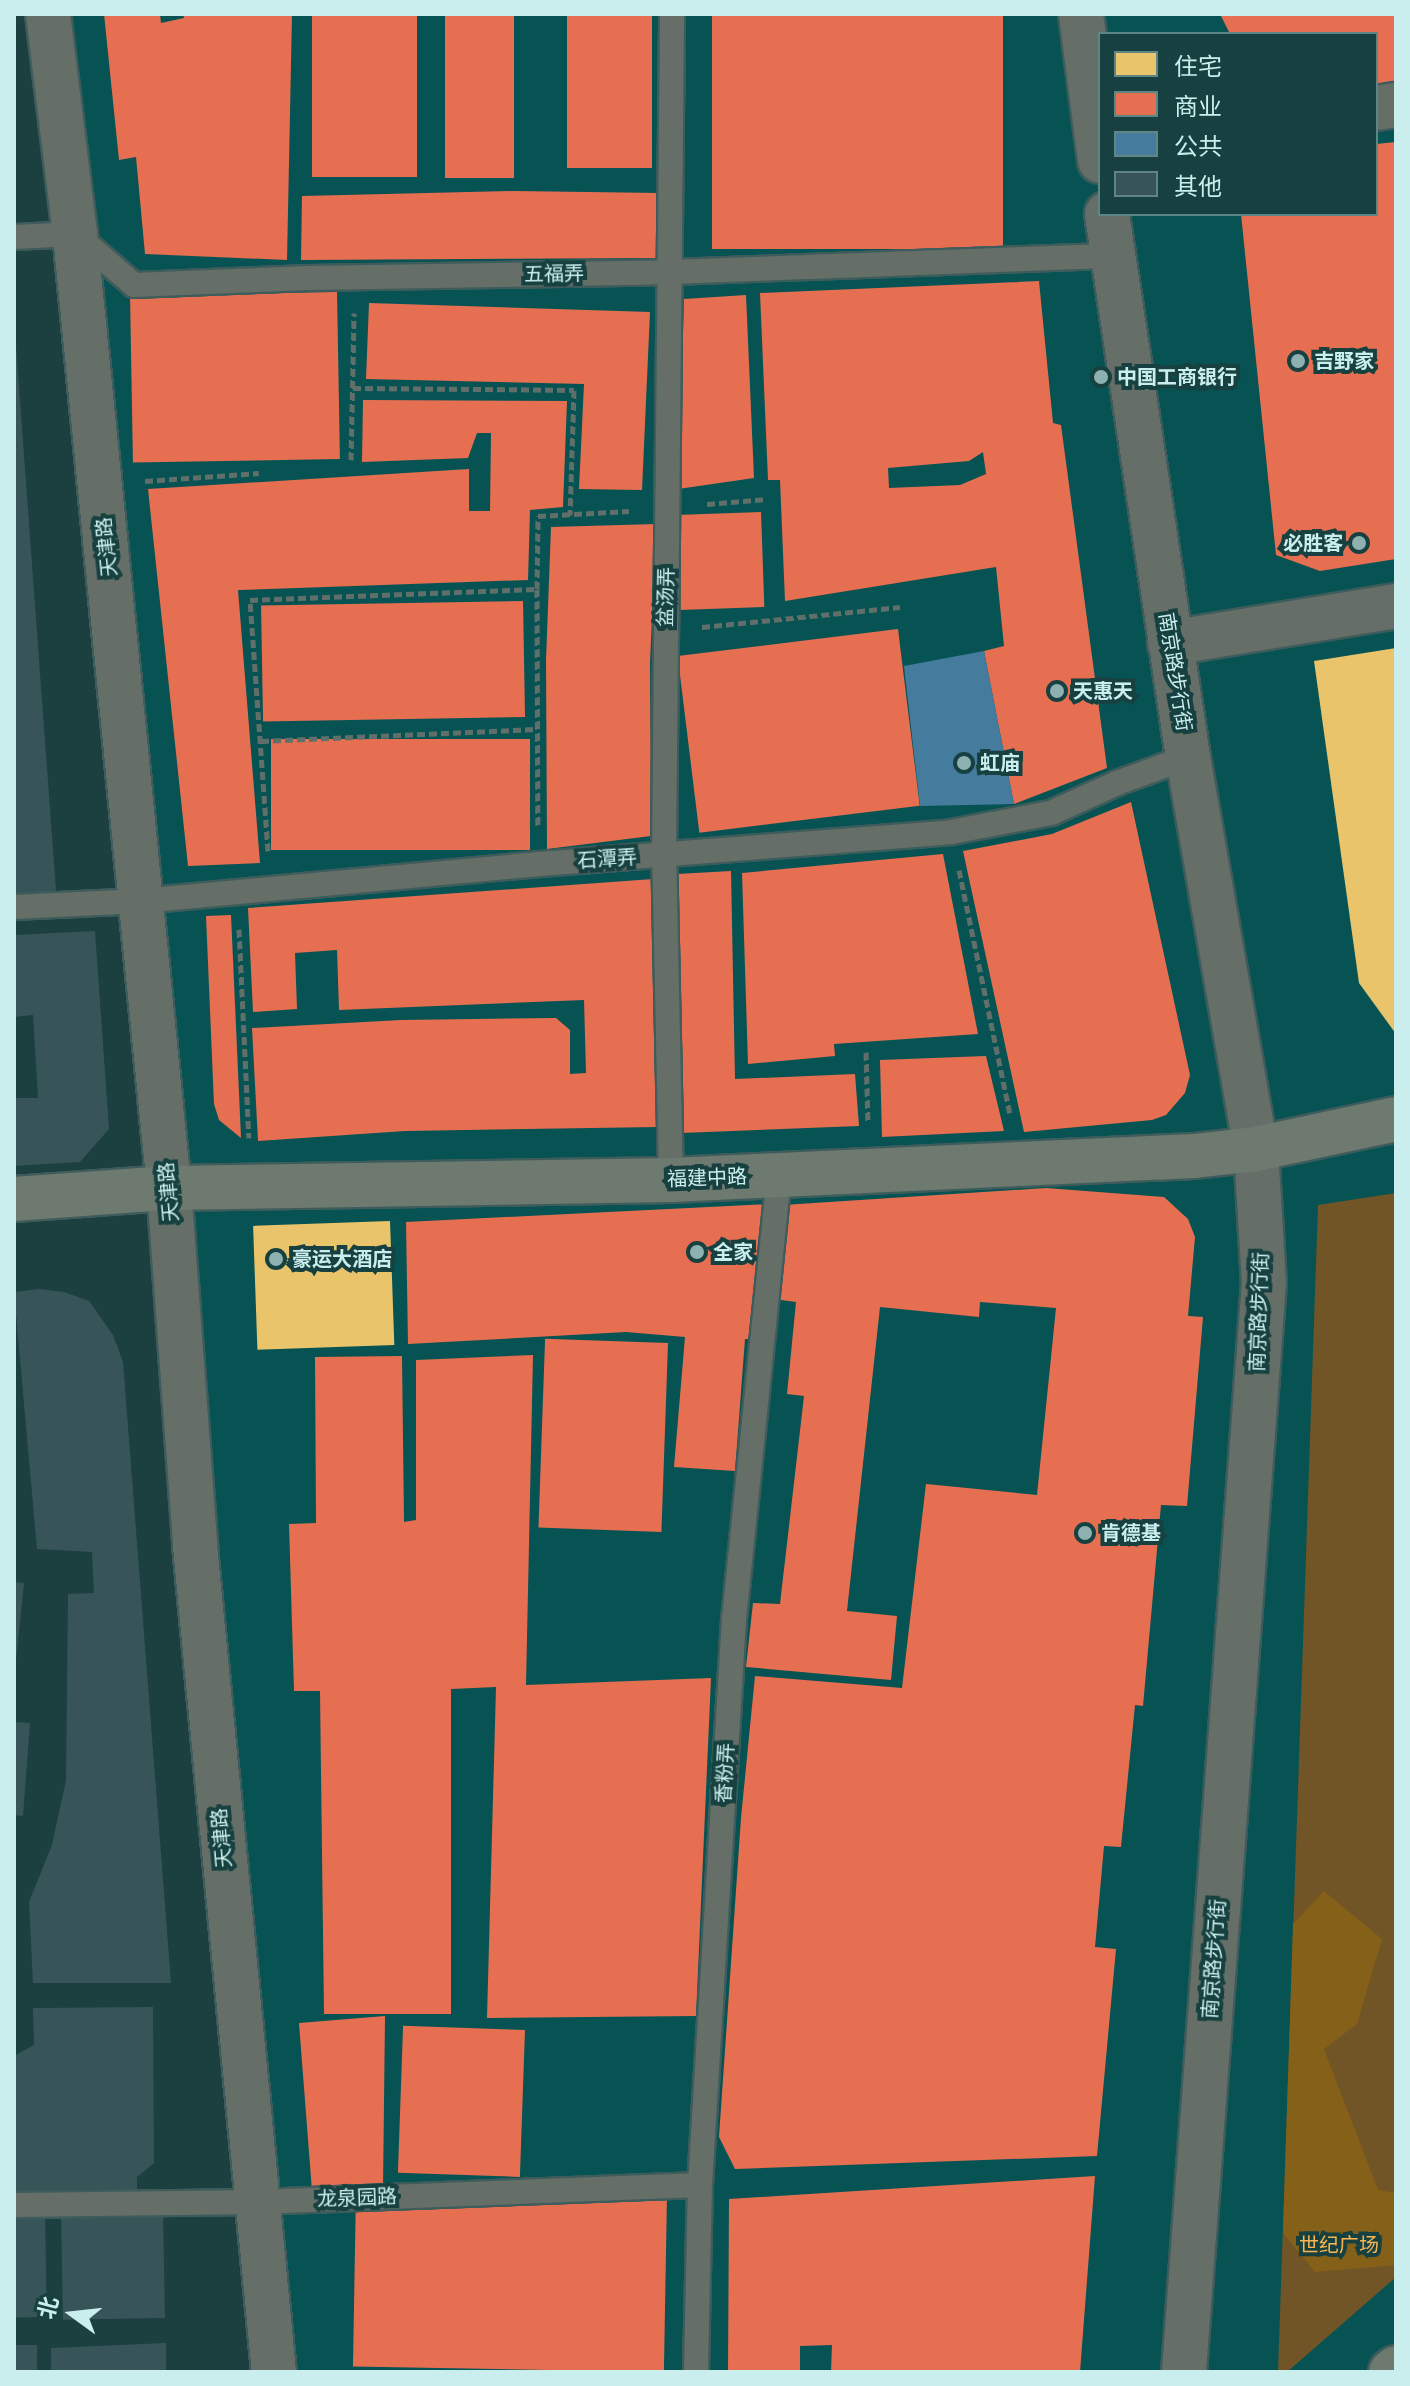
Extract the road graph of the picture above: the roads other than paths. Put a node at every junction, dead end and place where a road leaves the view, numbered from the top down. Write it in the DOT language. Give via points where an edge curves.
graph roads {
  1 [pos="48,14"];
  2 [pos="672,14"];
  3 [pos="1081,14"];
  4 [pos="1098,139"];
  5 [pos="75,234"];
  6 [pos="1110,235"];
  7 [pos="14,237"];
  8 [pos="672,272"];
  9 [pos="1396,606"];
  10 [pos="1170,643"];
  11 [pos="1188,757"];
  12 [pos="664,854"];
  13 [pos="141,901"];
  14 [pos="14,907"];
  15 [pos="1396,1119"];
  16 [pos="1256,1149"];
  17 [pos="779,1175"];
  18 [pos="671,1180"];
  19 [pos="169,1188"];
  20 [pos="14,1199"];
  21 [pos="700,2185"];
  22 [pos="257,2202"];
  23 [pos="14,2205"];
  24 [pos="274,2372"];
  25 [pos="696,2372"];
  26 [pos="1184,2372"];
  1 -- 5 [label="street, 天津路"];
  2 -- 8 [label="lane, 盆汤弄"];
  3 -- 4 [label="street"];
  5 -- 7 [label="lane"];
  5 -- 8 [label="lane, 五福弄" via="134,285"];
  5 -- 13 [label="street, 天津路"];
  6 -- 8 [label="lane, 五福弄"];
  6 -- 10 [label="street, 南京路步行街"];
  8 -- 12 [label="lane, 盆汤弄"];
  9 -- 10 [label="street"];
  10 -- 11 [label="street, 南京路步行街"];
  11 -- 12 [label="lane, 石潭弄" via="1051,813 951,832"];
  11 -- 16 [label="street, 南京路步行街"];
  12 -- 13 [label="lane, 石潭弄"];
  12 -- 18 [label="lane, 盆汤弄"];
  13 -- 14 [label="lane, 石潭弄"];
  13 -- 19 [label="street, 天津路"];
  15 -- 16 [label="street, 福建中路"];
  16 -- 17 [label="street, 福建中路"];
  16 -- 26 [label="street, 南京路步行街" via="1264,1282"];
  17 -- 18 [label="street, 福建中路"];
  17 -- 21 [label="lane, 香粉弄" via="734,1619"];
  18 -- 19 [label="street, 福建中路"];
  19 -- 20 [label="street, 福建中路"];
  19 -- 22 [label="street, 天津路" via="195,1546"];
  21 -- 22 [label="lane, 龙泉园路"];
  21 -- 25 [label="lane, 香粉弄"];
  22 -- 23 [label="lane, 龙泉园路"];
  22 -- 24 [label="street, 天津路"];
}
